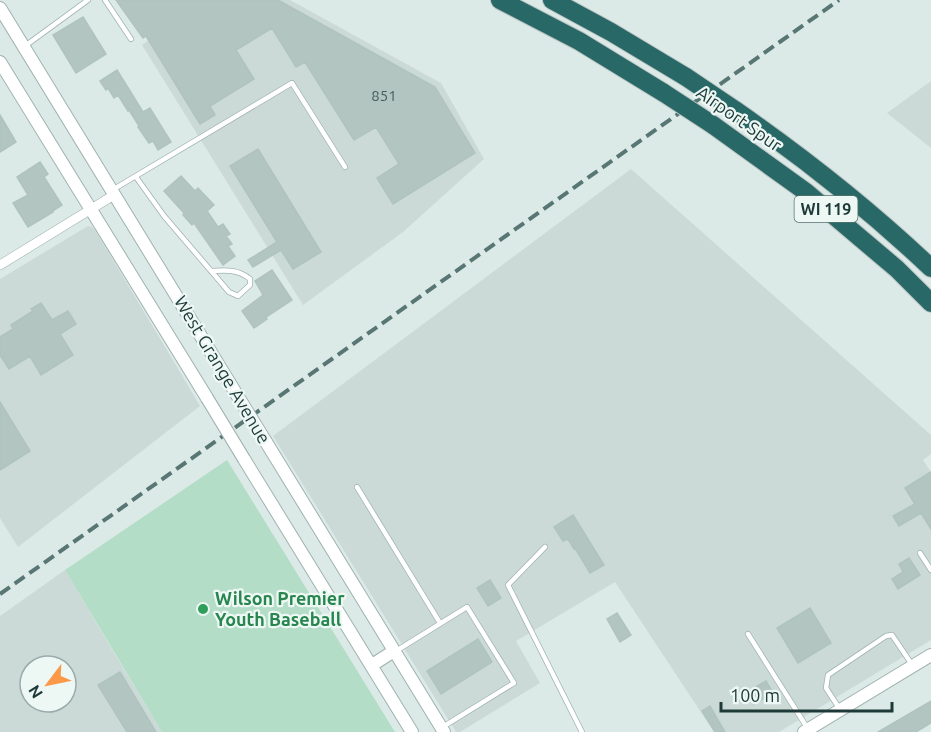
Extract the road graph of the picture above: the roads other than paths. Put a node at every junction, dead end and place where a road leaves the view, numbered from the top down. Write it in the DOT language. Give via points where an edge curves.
graph roads {
  1 [pos="88,0"];
  2 [pos="105,0"];
  3 [pos="500,0"];
  4 [pos="552,0"];
  5 [pos="0,8"];
  6 [pos="132,39"];
  7 [pos="24,47"];
  8 [pos="0,62"];
  9 [pos="345,167"];
  10 [pos="136,177"];
  11 [pos="113,193"];
  12 [pos="91,209"];
  13 [pos="0,265"];
  14 [pos="931,268"];
  15 [pos="212,272"];
  16 [pos="931,303"];
  17 [pos="357,487"];
  18 [pos="545,546"];
  19 [pos="920,553"];
  20 [pos="931,570"];
  21 [pos="440,623"];
  22 [pos="748,634"];
  23 [pos="394,651"];
  24 [pos="931,655"];
  25 [pos="372,665"];
  26 [pos="913,666"];
  27 [pos="840,710"];
  28 [pos="443,730"];
  29 [pos="806,731"];
  30 [pos="412,732"];
  31 [pos="582,732"];
  1 -- 7 [label="lane"];
  2 -- 6 [label="lane"];
  3 -- 16 [label="highway, Airport Spur / WI 119, bridge" via="579,41 713,125 806,192"];
  4 -- 14 [label="highway, Airport Spur / WI 119, bridge" via="686,77 778,140"];
  5 -- 7 [label="street, West Grange Avenue"];
  7 -- 11 [label="street, West Grange Avenue"];
  8 -- 12 [label="street, West Grange Avenue"];
  9 -- 10 [label="lane" via="292,83"];
  10 -- 11 [label="lane"];
  10 -- 15 [label="lane"];
  11 -- 12 [label="street"];
  11 -- 23 [label="street, West Grange Avenue, bridge"];
  12 -- 13 [label="street"];
  12 -- 25 [label="street, West Grange Avenue, bridge"];
  15 -- 15 [label="lane" via="233,295 238,296 250,285 241,273"];
  17 -- 21 [label="lane"];
  18 -- 31 [label="lane" via="508,585"];
  19 -- 20 [label="lane"];
  21 -- 23 [label="lane"];
  21 -- 28 [label="lane" via="467,607 514,682"];
  22 -- 29 [label="lane"];
  23 -- 25 [label="street"];
  23 -- 28 [label="street, West Grange Avenue"];
  24 -- 26 [label="street"];
  25 -- 30 [label="street, West Grange Avenue"];
  26 -- 27 [label="street"];
  26 -- 27 [label="lane" via="892,635 886,636 828,675 826,688"];
  27 -- 29 [label="street"];
}
